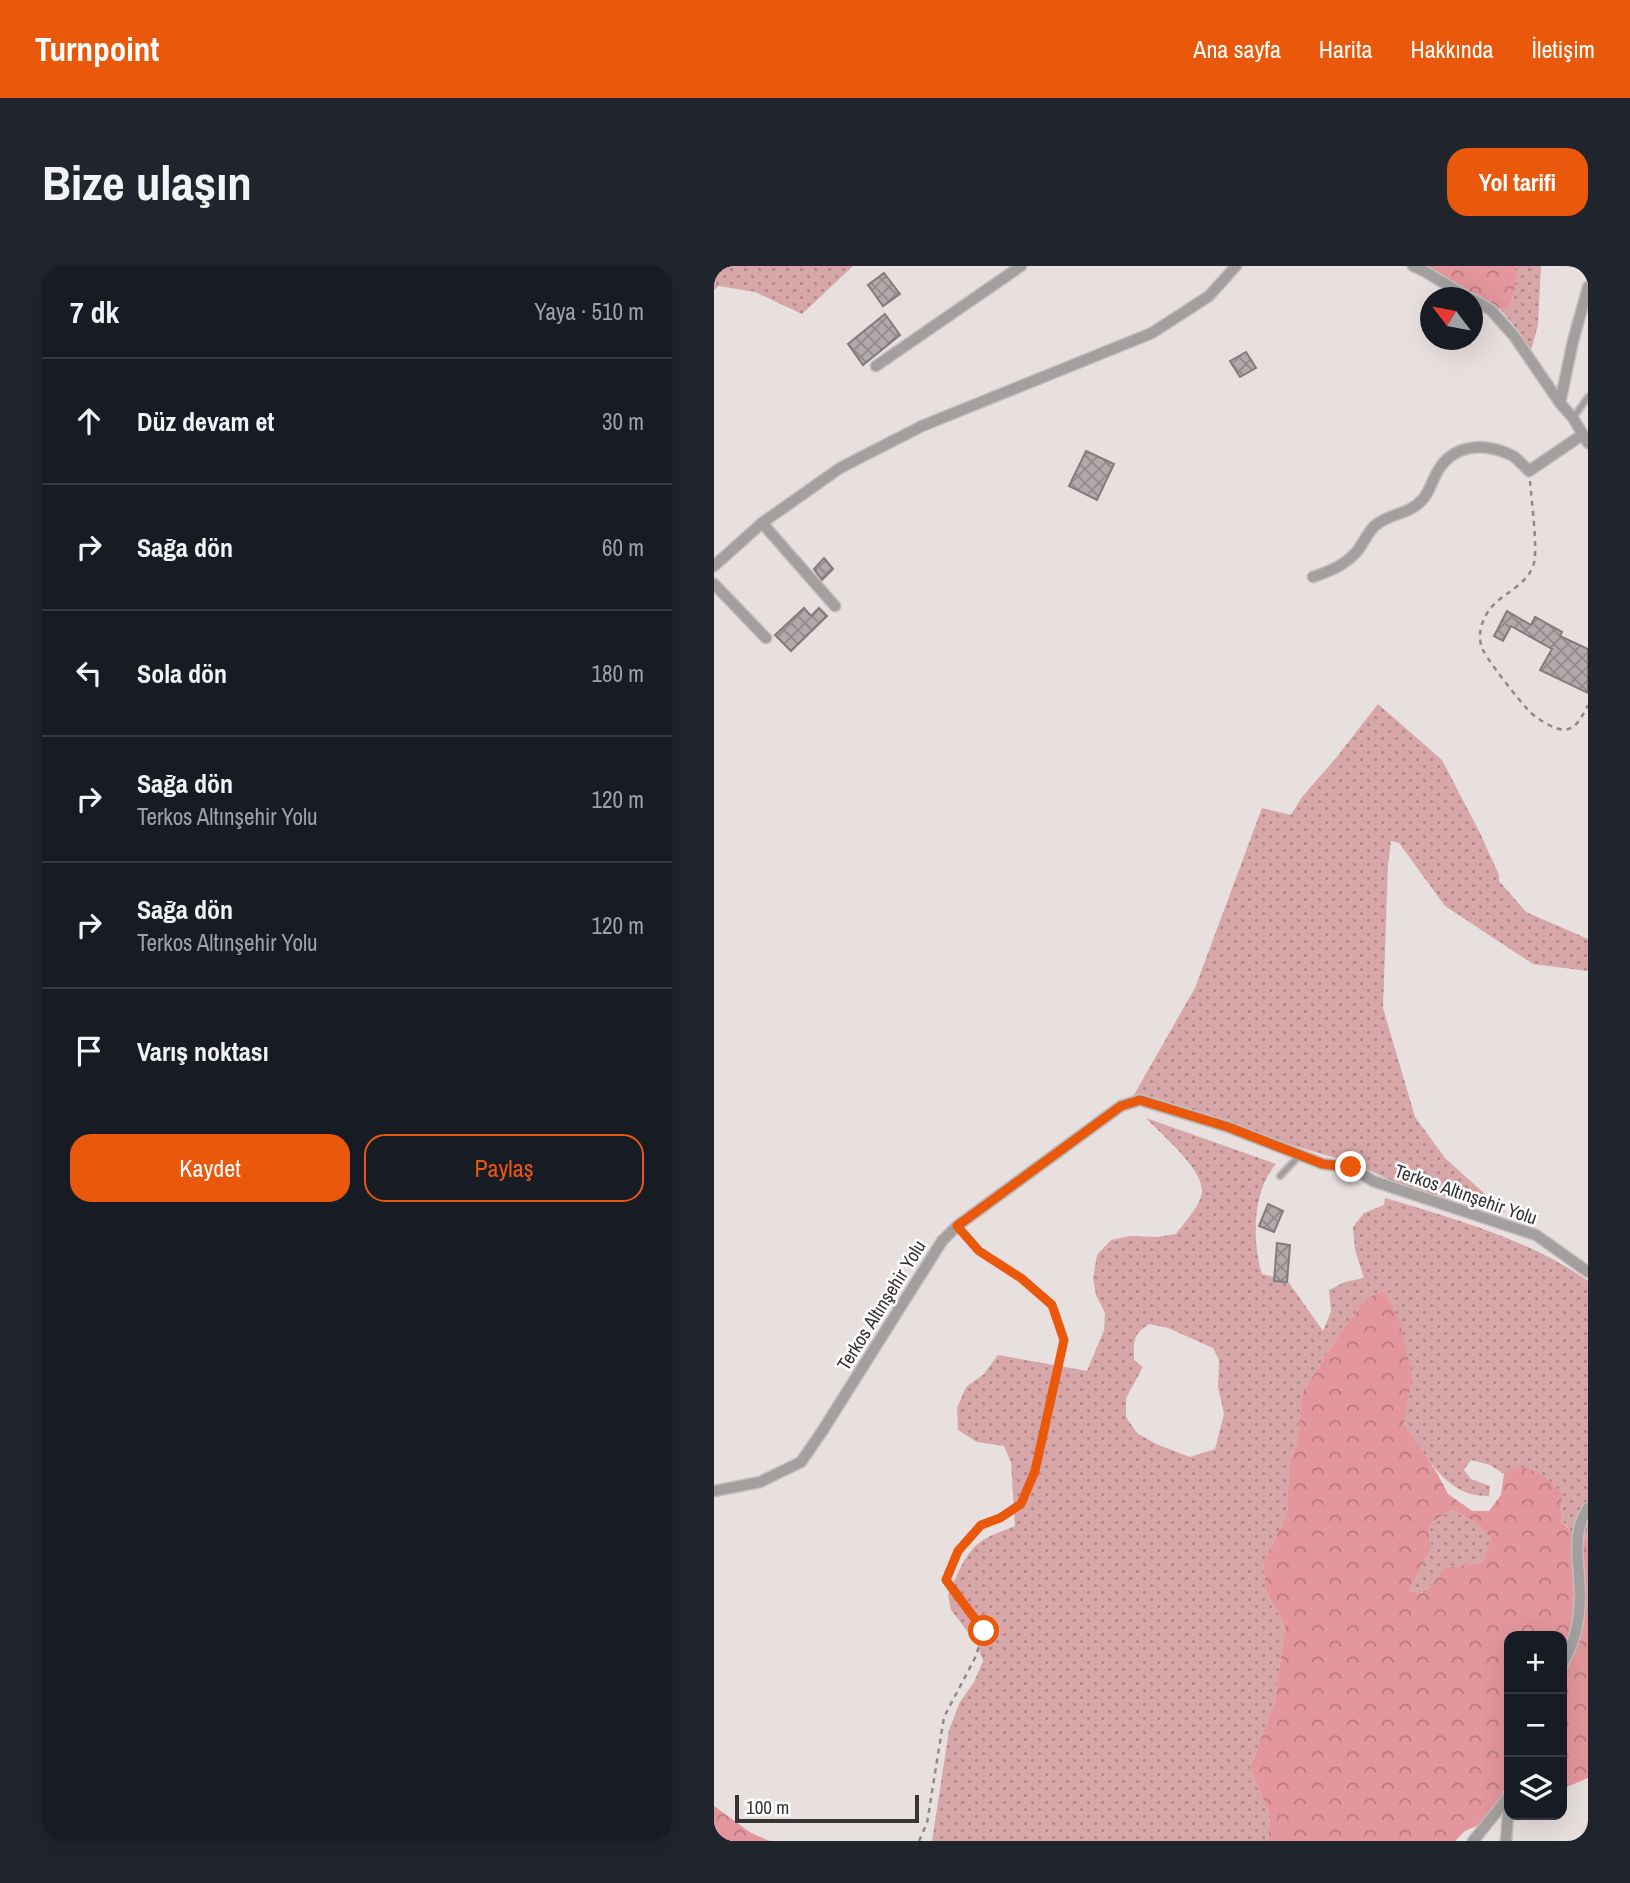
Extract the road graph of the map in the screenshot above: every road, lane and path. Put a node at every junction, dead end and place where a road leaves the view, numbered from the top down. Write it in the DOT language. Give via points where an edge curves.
graph roads {
  1 [pos="1021,266"];
  2 [pos="1236,266"];
  3 [pos="1413,266"];
  4 [pos="1451,287"];
  5 [pos="1588,287"];
  6 [pos="1483,305"];
  7 [pos="876,366"];
  8 [pos="1588,397"];
  9 [pos="1560,403"];
  10 [pos="1573,418"];
  11 [pos="1585,439"];
  12 [pos="1529,471"];
  13 [pos="762,523"];
  14 [pos="714,566"];
  15 [pos="1312,577"];
  16 [pos="714,583"];
  17 [pos="835,606"];
  18 [pos="766,638"];
  19 [pos="1588,705"];
  20 [pos="1300,1155"];
  21 [pos="1280,1176"];
  22 [pos="957,1226"];
  23 [pos="1588,1272"];
  24 [pos="714,1491"];
  25 [pos="1588,1508"];
  26 [pos="1567,1657"];
  27 [pos="1504,1803"];
  28 [pos="1508,1820"];
  29 [pos="919,1841"];
  30 [pos="1473,1841"];
  31 [pos="1506,1841"];
  1 -- 7 [label="street"];
  2 -- 13 [label="street" via="1209,296 1152,333 922,426 841,468"];
  3 -- 4 [label="street"];
  5 -- 9 [label="street"];
  6 -- 9 [label="street" via="1514,336"];
  8 -- 10 [label="lane"];
  9 -- 10 [label="street"];
  10 -- 11 [label="street"];
  11 -- 12 [label="street"];
  12 -- 15 [label="street" via="1516,457 1485,446 1455,454 1441,465 1424,498 1411,510 1377,523 1346,561"];
  12 -- 19 [label="path" via="1535,562 1527,578 1488,612 1480,627 1481,648 1529,711 1550,726 1568,731"];
  13 -- 14 [label="street"];
  13 -- 17 [label="street"];
  16 -- 18 [label="street"];
  20 -- 21 [label="lane"];
  20 -- 22 [label="street, Terkos Altınşehir Yolu" via="1140,1100 1121,1106"];
  20 -- 23 [label="street, Terkos Altınşehir Yolu" via="1351,1167 1373,1181 1536,1235"];
  22 -- 24 [label="street, Terkos Altınşehir Yolu" via="942,1241 801,1462 760,1482"];
  22 -- 29 [label="path" via="979,1251 1052,1305 1064,1340 1035,1471 1021,1504 981,1525 958,1551 946,1580 984,1631 944,1717 927,1824"];
  25 -- 26 [label="street" via="1580,1520 1577,1552 1578,1627"];
  27 -- 30 [label="street"];
  28 -- 31 [label="street"];
}
